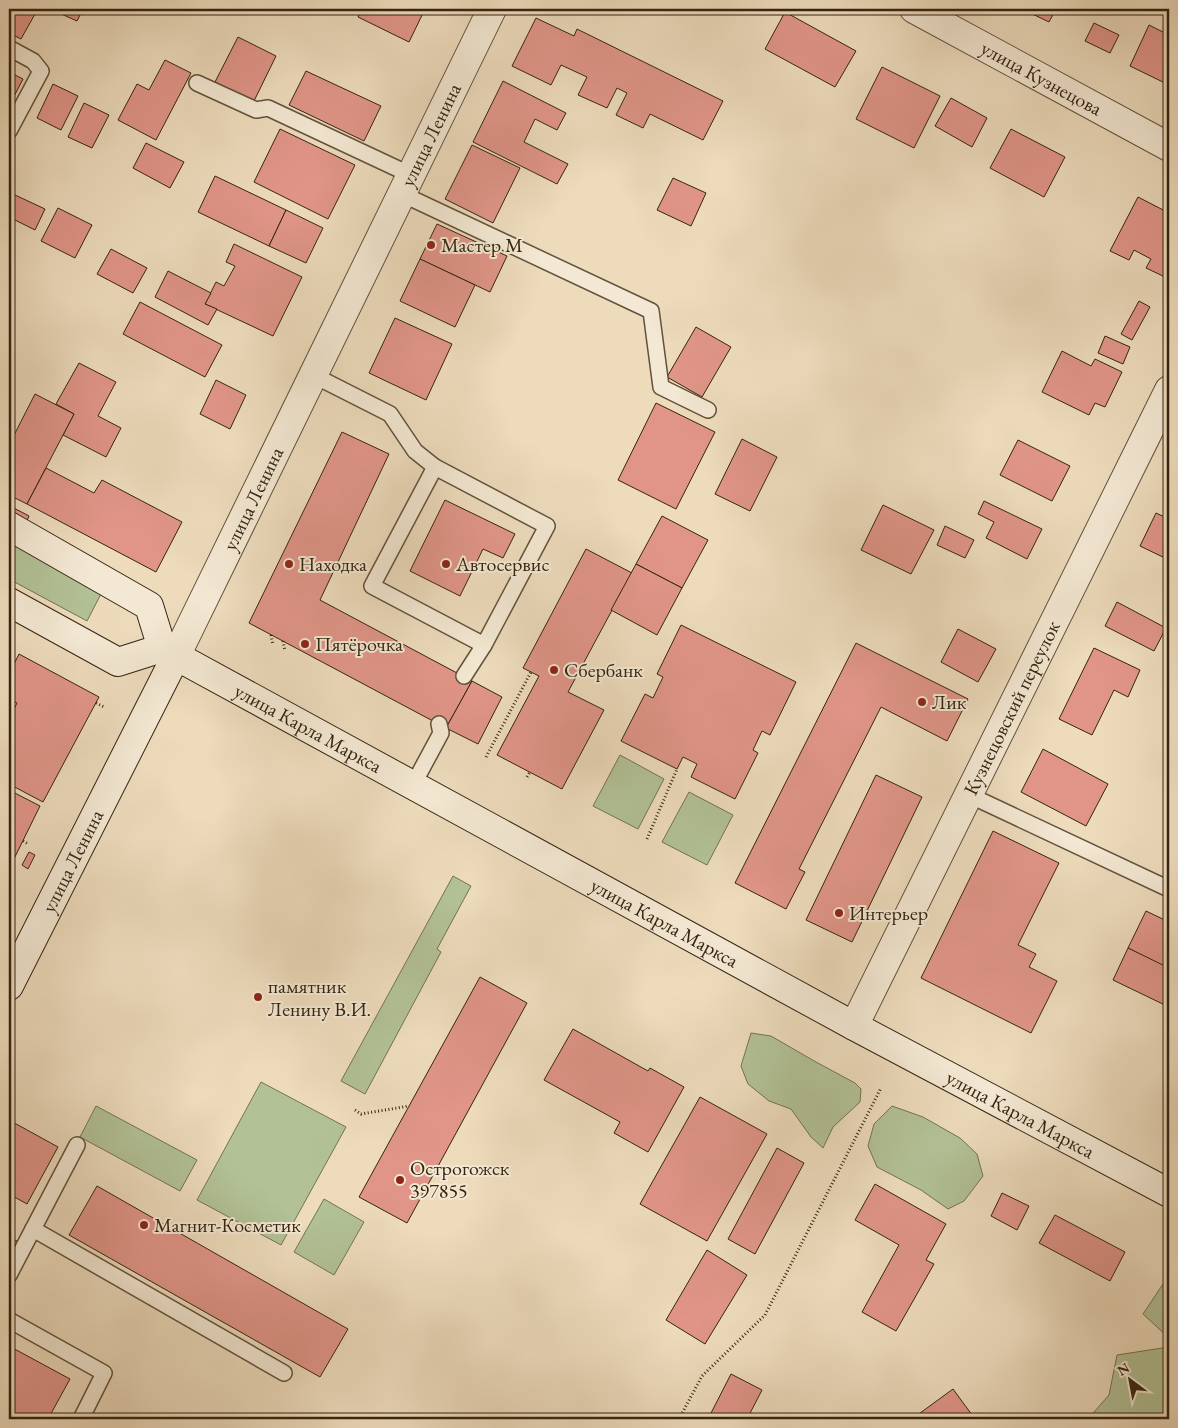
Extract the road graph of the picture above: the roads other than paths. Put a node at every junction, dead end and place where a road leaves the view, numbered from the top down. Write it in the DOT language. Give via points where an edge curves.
graph roads {
  1 [pos="492,9"];
  2 [pos="914,9"];
  3 [pos="9,48"];
  4 [pos="197,83"];
  5 [pos="9,131"];
  6 [pos="1169,147"];
  7 [pos="406,184"];
  8 [pos="313,375"];
  9 [pos="1169,390"];
  10 [pos="708,410"];
  11 [pos="435,467"];
  12 [pos="9,526"];
  13 [pos="9,602"];
  14 [pos="484,645"];
  15 [pos="169,652"];
  16 [pos="464,676"];
  17 [pos="438,724"];
  18 [pos="413,785"];
  19 [pos="969,795"];
  20 [pos="1169,889"];
  21 [pos="9,986"];
  22 [pos="854,1026"];
  23 [pos="77,1145"];
  24 [pos="1169,1194"];
  25 [pos="33,1229"];
  26 [pos="9,1275"];
  27 [pos="9,1320"];
  28 [pos="284,1373"];
  29 [pos="80,1419"];
  1 -- 7 [label="main road, улица Ленина"];
  2 -- 6 [label="main road, улица Кузнецова"];
  3 -- 5 [label="lane" via="34,61 41,71"];
  4 -- 7 [label="lane" via="256,110 268,108"];
  7 -- 8 [label="main road, улица Ленина"];
  7 -- 10 [label="lane" via="651,311 662,387"];
  8 -- 11 [label="lane" via="390,414 414,451"];
  8 -- 15 [label="main road, улица Ленина"];
  9 -- 19 [label="main road, Кузнецовский переулок"];
  11 -- 14 [label="lane" via="547,526"];
  11 -- 14 [label="lane" via="372,586"];
  12 -- 15 [label="main road" via="149,606"];
  13 -- 15 [label="main road" via="118,662"];
  14 -- 16 [label="lane"];
  15 -- 18 [label="main road, улица Карла Маркса"];
  15 -- 21 [label="main road, улица Ленина"];
  17 -- 18 [label="lane" via="441,733"];
  18 -- 22 [label="main road, улица Карла Маркса"];
  19 -- 20 [label="lane"];
  19 -- 22 [label="main road, Кузнецовский переулок"];
  22 -- 24 [label="main road, улица Карла Маркса"];
  23 -- 25 [label="lane"];
  25 -- 26 [label="lane"];
  25 -- 28 [label="lane"];
  27 -- 29 [label="lane" via="104,1373"];
}
